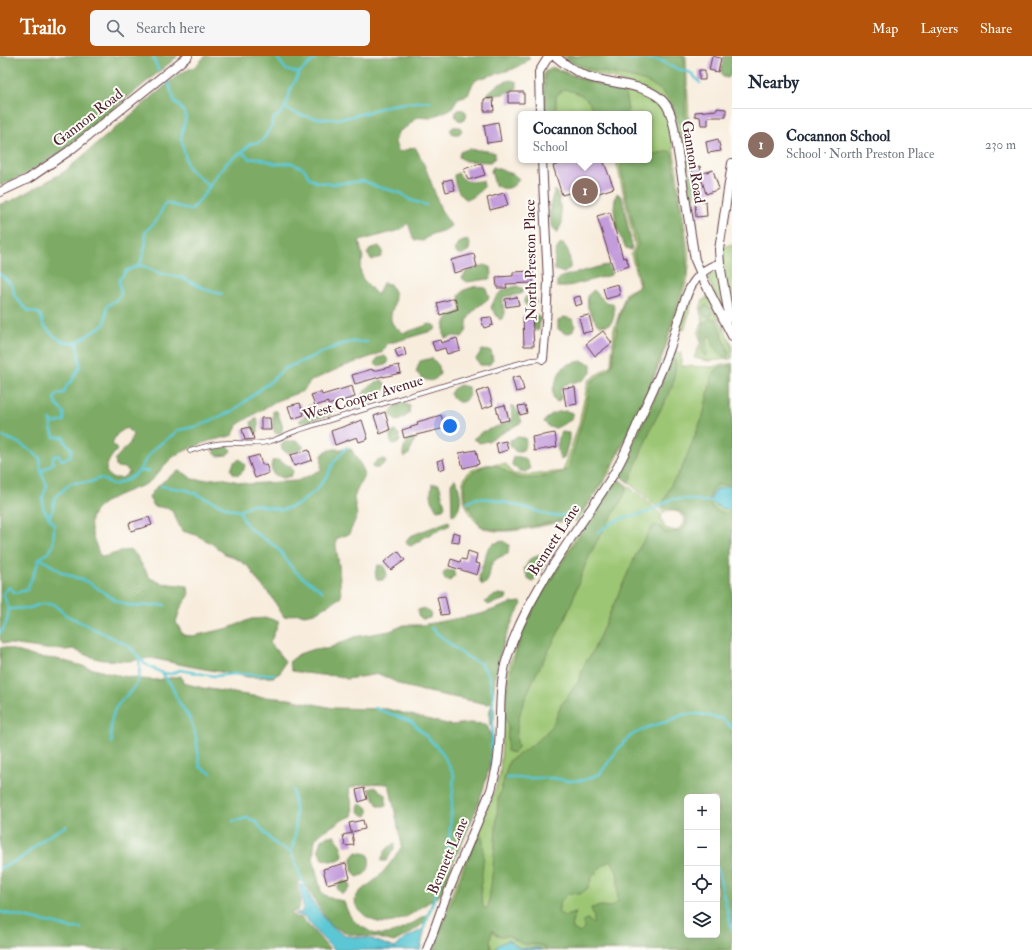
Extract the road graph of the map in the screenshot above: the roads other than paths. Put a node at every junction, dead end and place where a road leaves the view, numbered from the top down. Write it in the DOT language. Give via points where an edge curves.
graph roads {
  1 [pos="188,56"];
  2 [pos="551,56"];
  3 [pos="555,56"];
  4 [pos="540,111"];
  5 [pos="542,163"];
  6 [pos="732,163"];
  7 [pos="0,192"];
  8 [pos="720,264"];
  9 [pos="701,275"];
  10 [pos="725,322"];
  11 [pos="732,336"];
  12 [pos="543,359"];
  13 [pos="190,451"];
  14 [pos="427,950"];
  1 -- 7 [label="street, Gannon Road" via="69,151 33,176"];
  2 -- 4 [label="street" via="539,72"];
  3 -- 9 [label="street, Gannon Road" via="587,76 647,91 657,96 668,108 674,127 695,260"];
  5 -- 12 [label="street, North Preston Place" via="548,281"];
  6 -- 8 [label="street" via="719,250"];
  8 -- 9 [label="street, Bennett Lane" via="713,265"];
  8 -- 10 [label="street" via="729,316"];
  9 -- 10 [label="street, Gannon Road"];
  9 -- 14 [label="street, Bennett Lane" via="688,291 670,349 613,474 533,598 517,631 502,684 496,774"];
  10 -- 11 [label="street"];
  12 -- 13 [label="lane, West Cooper Avenue" via="509,366 345,415 297,430 270,442 226,442"];
}
